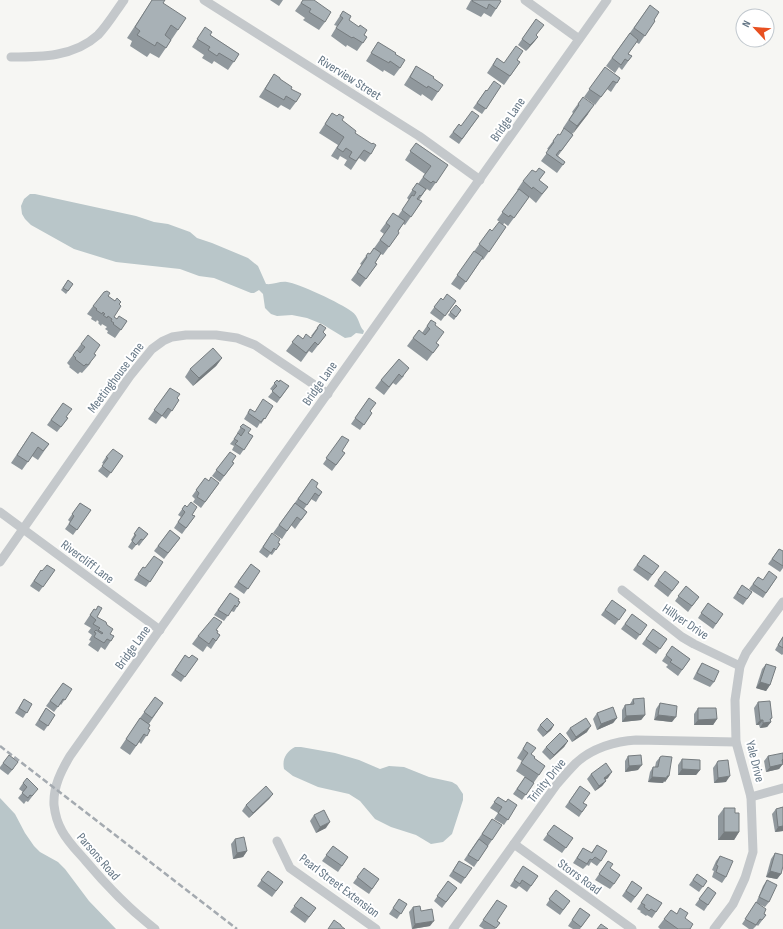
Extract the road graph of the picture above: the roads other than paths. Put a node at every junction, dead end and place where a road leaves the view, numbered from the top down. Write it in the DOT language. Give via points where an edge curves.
graph roads {
  1 [pos="124,0"];
  2 [pos="204,0"];
  3 [pos="525,0"];
  4 [pos="607,0"];
  5 [pos="579,39"];
  6 [pos="11,57"];
  7 [pos="480,180"];
  8 [pos="328,394"];
  9 [pos="0,512"];
  10 [pos="23,528"];
  11 [pos="0,562"];
  12 [pos="622,590"];
  13 [pos="783,602"];
  14 [pos="160,630"];
  15 [pos="740,666"];
  16 [pos="736,742"];
  17 [pos="57,784"];
  18 [pos="783,788"];
  19 [pos="751,797"];
  20 [pos="277,841"];
  21 [pos="514,844"];
  22 [pos="155,929"];
  23 [pos="376,929"];
  24 [pos="453,929"];
  25 [pos="632,929"];
  26 [pos="714,929"];
  1 -- 6 [label="street" via="99,34 84,46 66,53 41,57"];
  2 -- 7 [label="street, Riverview Street" via="419,136"];
  3 -- 5 [label="street"];
  4 -- 5 [label="street, Bridge Lane"];
  5 -- 7 [label="street, Bridge Lane"];
  7 -- 8 [label="street, Bridge Lane"];
  8 -- 10 [label="street, Meetinghouse Lane" via="255,345 237,338 216,335 172,337 152,349 130,376"];
  8 -- 14 [label="street, Bridge Lane"];
  9 -- 10 [label="street, Rivercliff Lane"];
  10 -- 11 [label="street, Meetinghouse Lane"];
  10 -- 14 [label="street, Rivercliff Lane"];
  12 -- 15 [label="street, Hillyer Drive" via="682,637"];
  13 -- 15 [label="street, Yale Drive" via="746,653"];
  14 -- 17 [label="street, Bridge Lane" via="70,756"];
  15 -- 16 [label="street, Yale Drive" via="735,700"];
  16 -- 19 [label="street, Yale Drive"];
  16 -- 21 [label="street, Trinity Drive" via="636,740 621,741 596,750 577,762 557,784"];
  17 -- 22 [label="street, Parsons Road" via="54,805 62,831 79,854 124,903"];
  18 -- 19 [label="street"];
  19 -- 26 [label="street, Yale Drive" via="752,852 745,878 733,904"];
  20 -- 23 [label="street, Pearl Street Extension" via="290,868"];
  21 -- 24 [label="street, Trinity Drive"];
  21 -- 25 [label="street, Storrs Road"];
}
